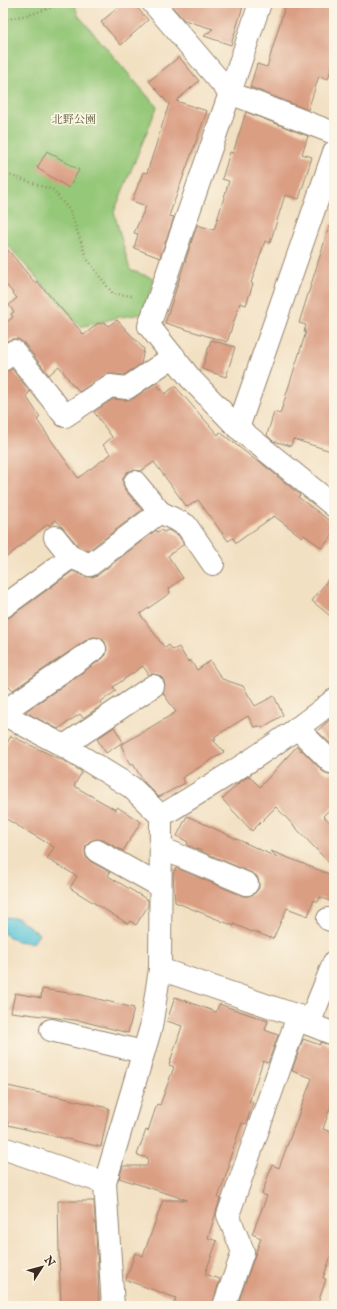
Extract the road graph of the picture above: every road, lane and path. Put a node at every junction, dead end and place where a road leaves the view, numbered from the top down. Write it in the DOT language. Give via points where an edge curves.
graph roads {
  1 [pos="152,3"];
  2 [pos="260,3"];
  3 [pos="52,7"];
  4 [pos="3,20"];
  5 [pos="230,93"];
  6 [pos="334,133"];
  7 [pos="334,152"];
  8 [pos="3,173"];
  9 [pos="159,299"];
  10 [pos="174,356"];
  11 [pos="3,360"];
  12 [pos="238,428"];
  13 [pos="135,482"];
  14 [pos="334,506"];
  15 [pos="160,512"];
  16 [pos="55,537"];
  17 [pos="71,557"];
  18 [pos="212,564"];
  19 [pos="3,607"];
  20 [pos="95,650"];
  21 [pos="153,686"];
  22 [pos="334,700"];
  23 [pos="5,719"];
  24 [pos="298,728"];
  25 [pos="64,746"];
  26 [pos="331,762"];
  27 [pos="161,816"];
  28 [pos="161,848"];
  29 [pos="97,851"];
  30 [pos="247,884"];
  31 [pos="160,886"];
  32 [pos="334,962"];
  33 [pos="160,969"];
  34 [pos="303,1020"];
  35 [pos="51,1030"];
  36 [pos="334,1034"];
  37 [pos="143,1052"];
  38 [pos="3,1148"];
  39 [pos="105,1183"];
  40 [pos="113,1306"];
  41 [pos="224,1306"];
  1 -- 5 [label="street"];
  2 -- 5 [label="street"];
  3 -- 4 [label="path"];
  5 -- 6 [label="street"];
  5 -- 9 [label="street"];
  7 -- 12 [label="street"];
  8 -- 9 [label="path" via="53,190 70,211 87,259 113,294"];
  9 -- 10 [label="street" via="149,326"];
  10 -- 11 [label="street" via="127,388 110,386 65,416 14,352"];
  10 -- 12 [label="street" via="191,379"];
  12 -- 14 [label="street"];
  13 -- 15 [label="street"];
  15 -- 17 [label="street" via="90,565"];
  15 -- 18 [label="street" via="186,526"];
  16 -- 17 [label="street"];
  17 -- 19 [label="street" via="21,582"];
  20 -- 23 [label="street"];
  21 -- 25 [label="street"];
  22 -- 24 [label="street"];
  23 -- 25 [label="street"];
  24 -- 26 [label="street"];
  24 -- 27 [label="street"];
  25 -- 27 [label="street" via="131,787"];
  27 -- 28 [label="street"];
  28 -- 30 [label="street"];
  28 -- 31 [label="street"];
  29 -- 31 [label="street"];
  31 -- 33 [label="street"];
  32 -- 34 [label="street"];
  33 -- 34 [label="street"];
  33 -- 37 [label="street" via="151,1027"];
  34 -- 36 [label="street"];
  34 -- 41 [label="street" via="228,1215 243,1252"];
  35 -- 37 [label="street"];
  37 -- 39 [label="street"];
  38 -- 39 [label="street"];
  39 -- 40 [label="street"];
}
